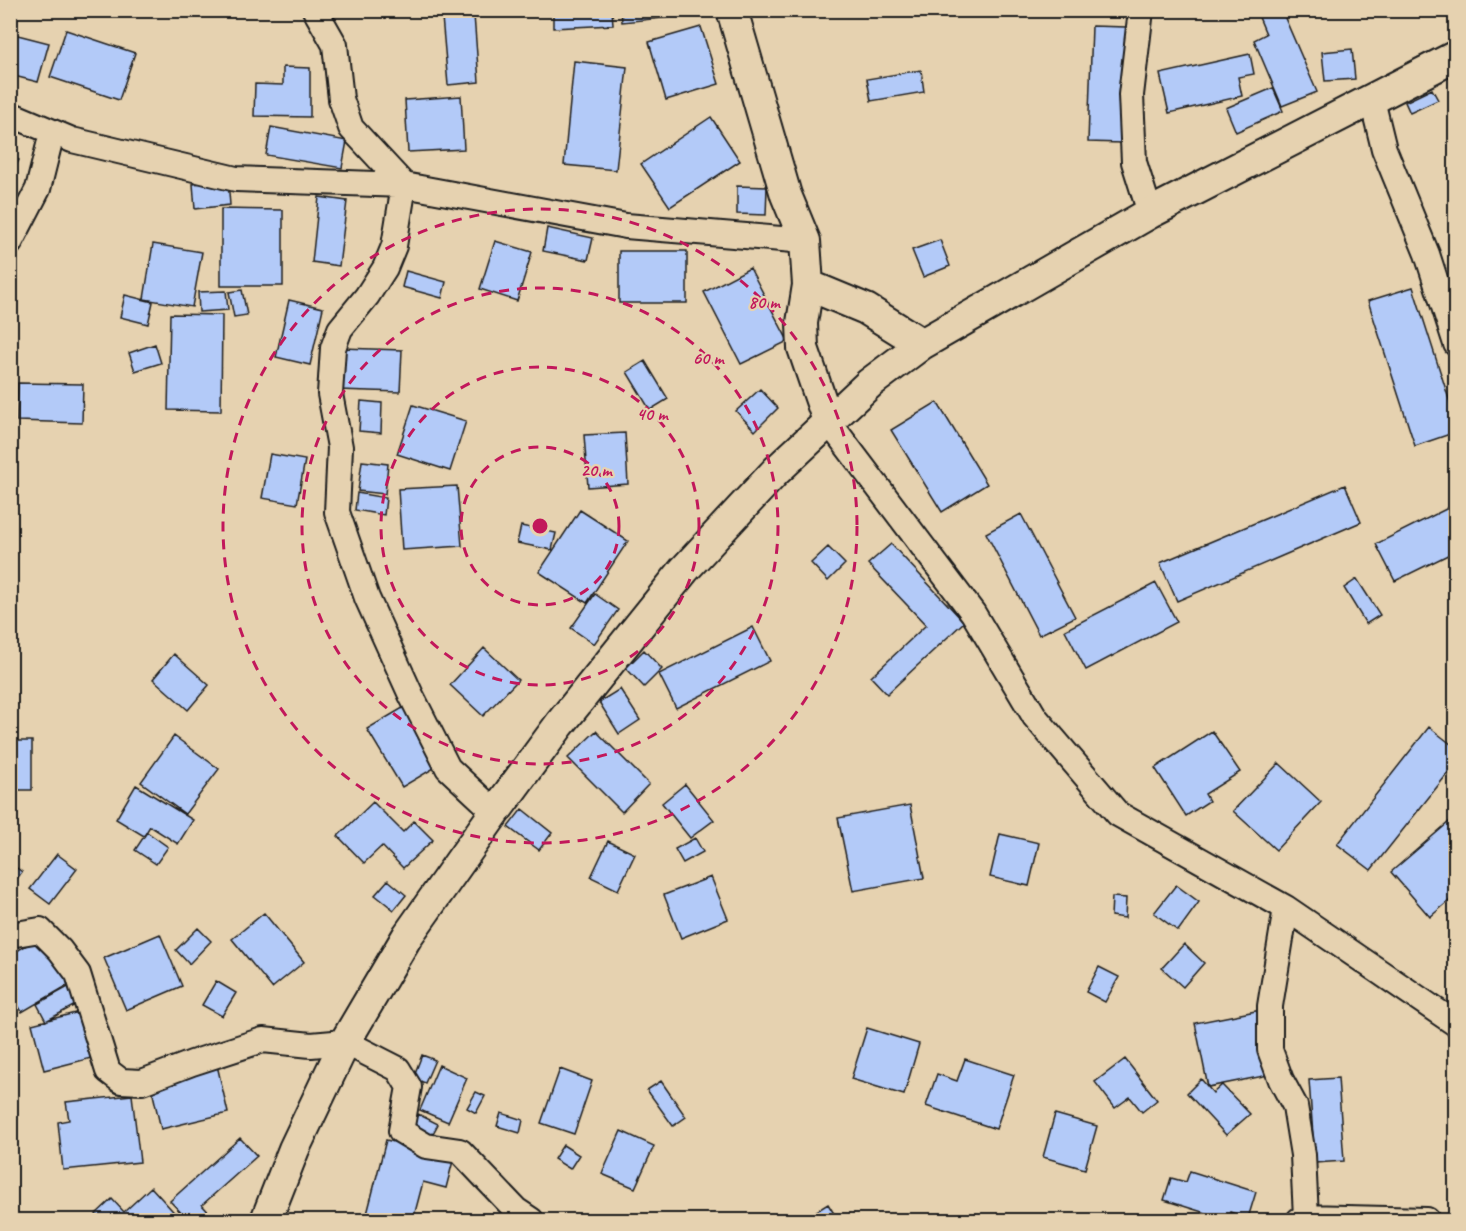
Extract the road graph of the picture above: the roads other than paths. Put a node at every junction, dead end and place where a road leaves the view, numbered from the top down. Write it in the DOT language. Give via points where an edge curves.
graph roads {
  1 [pos="315,10"];
  2 [pos="732,10"];
  3 [pos="1141,10"];
  4 [pos="1455,56"];
  5 [pos="1372,100"];
  6 [pos="10,114"];
  7 [pos="52,132"];
  8 [pos="404,185"];
  9 [pos="1150,213"];
  10 [pos="805,241"];
  11 [pos="10,243"];
  12 [pos="808,285"];
  13 [pos="922,344"];
  14 [pos="1455,344"];
  15 [pos="828,421"];
  16 [pos="495,812"];
  17 [pos="1286,908"];
  18 [pos="10,935"];
  19 [pos="1455,1024"];
  20 [pos="345,1042"];
  21 [pos="1302,1219"];
  22 [pos="266,1221"];
  23 [pos="531,1221"];
  24 [pos="1427,1221"];
  1 -- 8 [label="street" via="335,45 341,99 351,128"];
  2 -- 10 [label="street" via="786,195"];
  3 -- 9 [label="street" via="1131,95 1134,162"];
  4 -- 5 [label="street"];
  5 -- 9 [label="street"];
  5 -- 14 [label="street" via="1384,149 1427,254"];
  6 -- 7 [label="street"];
  7 -- 8 [label="street" via="236,179"];
  7 -- 11 [label="street" via="38,189"];
  8 -- 10 [label="street" via="626,226"];
  8 -- 16 [label="street" via="394,246 385,268 340,329 333,348 330,394 340,447 337,512 367,598 448,768"];
  9 -- 13 [label="street"];
  10 -- 12 [label="street"];
  12 -- 13 [label="street" via="866,309"];
  12 -- 15 [label="street" via="802,322 803,348"];
  13 -- 15 [label="street" via="870,382"];
  15 -- 16 [label="street" via="684,570"];
  15 -- 17 [label="street" via="973,613 1035,717 1118,814"];
  16 -- 20 [label="street" via="408,935"];
  17 -- 19 [label="street"];
  17 -- 21 [label="street" via="1270,1006 1270,1050 1295,1106 1303,1155"];
  18 -- 20 [label="street" via="40,930 60,950 78,974 108,1071 121,1081 142,1082 263,1040 311,1045"];
  20 -- 22 [label="street" via="294,1149"];
  20 -- 23 [label="street" via="398,1069 409,1087 401,1131 426,1146 460,1151"];
  21 -- 24 [label="street"];
}
